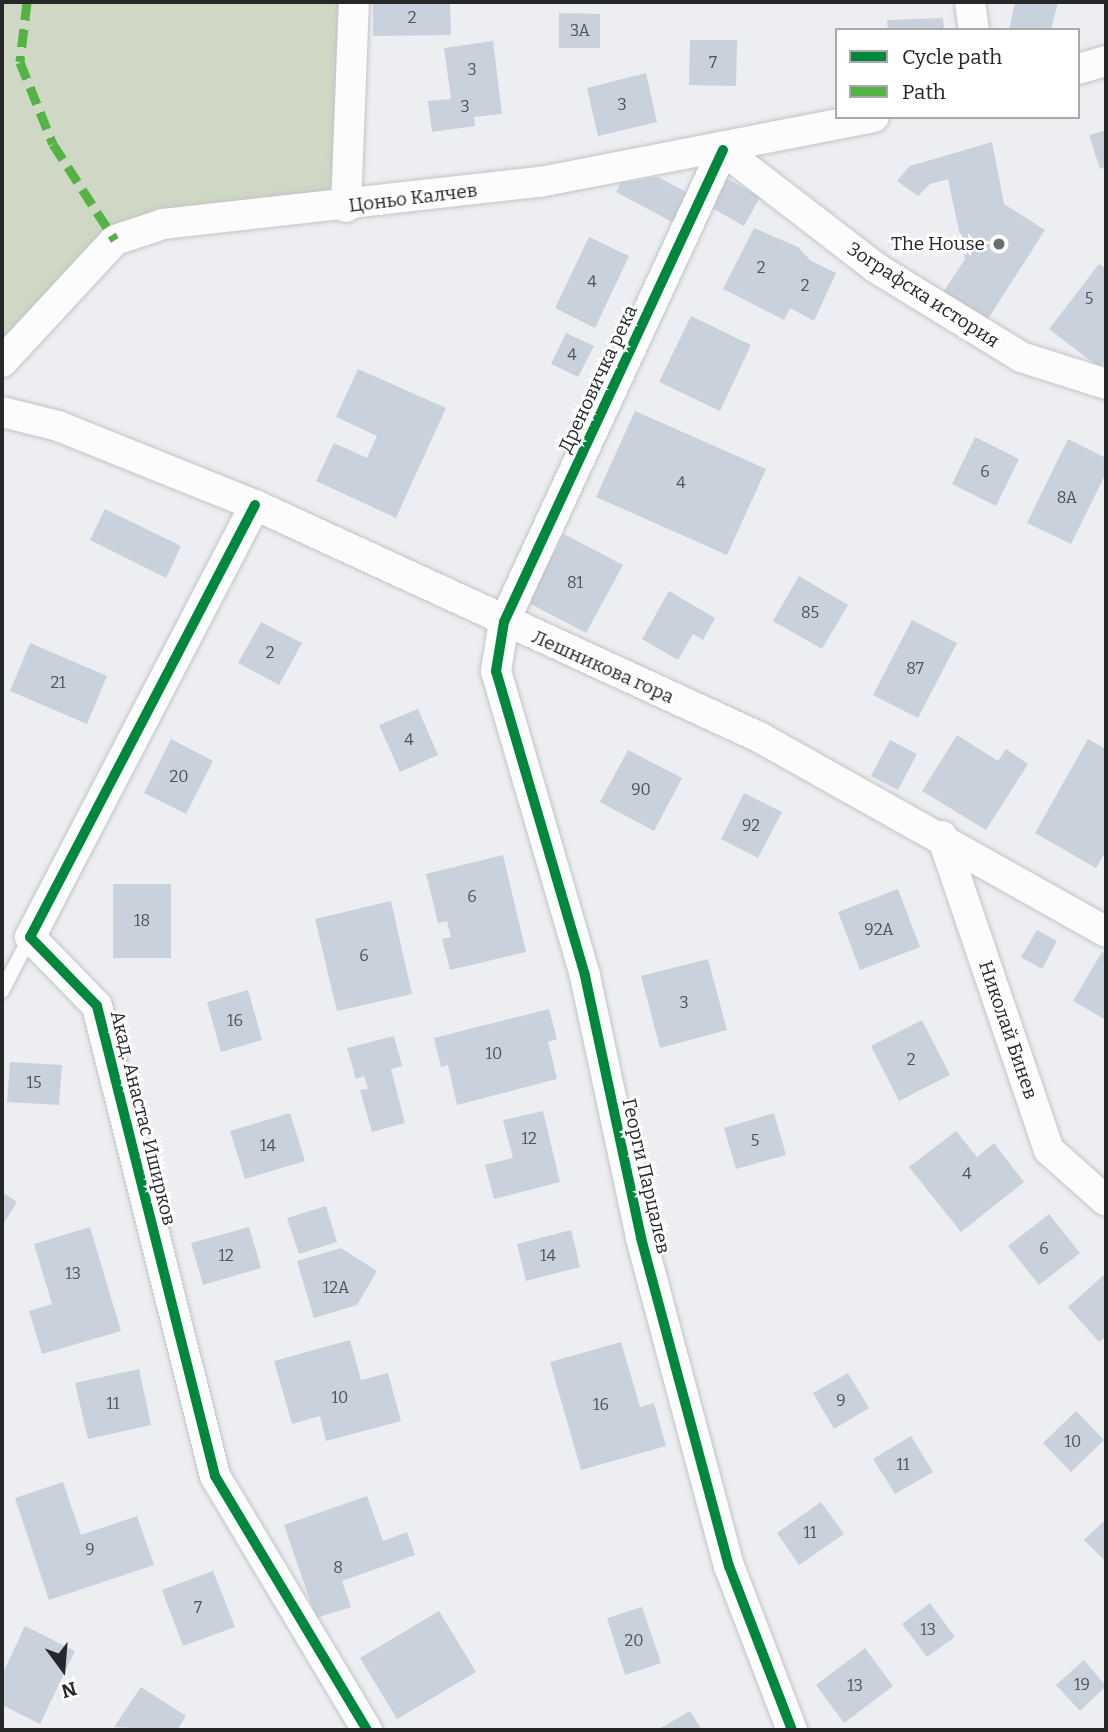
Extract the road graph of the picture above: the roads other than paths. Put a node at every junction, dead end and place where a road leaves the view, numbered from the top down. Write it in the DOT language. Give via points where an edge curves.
graph roads {
  1 [pos="354,2"];
  2 [pos="970,2"];
  3 [pos="974,28"];
  4 [pos="1106,61"];
  5 [pos="1080,68"];
  6 [pos="865,119"];
  7 [pos="723,150"];
  8 [pos="346,207"];
  9 [pos="2,362"];
  10 [pos="1106,384"];
  11 [pos="2,412"];
  12 [pos="255,505"];
  13 [pos="503,622"];
  14 [pos="942,836"];
  15 [pos="1106,932"];
  16 [pos="30,937"];
  17 [pos="2,991"];
  18 [pos="1106,1201"];
  19 [pos="368,1730"];
  20 [pos="792,1730"];
  1 -- 8 [label="street"];
  2 -- 3 [label="street"];
  4 -- 5 [label="street"];
  6 -- 7 [label="street, Цоньо Калчев"];
  7 -- 8 [label="street, Цоньо Калчев" via="540,182"];
  7 -- 10 [label="street, Зографска история" via="876,268 998,344 1021,357"];
  7 -- 13 [label="street, Дреновичка река"];
  8 -- 9 [label="street, Цоньо Калчев" via="163,224 116,240"];
  11 -- 12 [label="street, Лешникова гора" via="58,426"];
  12 -- 13 [label="street, Лешникова гора"];
  12 -- 16 [label="street"];
  13 -- 14 [label="street, Лешникова гора" via="759,737"];
  13 -- 20 [label="street, Георги Парцалев" via="496,671 585,976 641,1238 729,1566"];
  14 -- 15 [label="street, Лешникова гора"];
  14 -- 18 [label="street, Николай Бинев" via="1049,1150"];
  16 -- 17 [label="lane"];
  16 -- 19 [label="street, Акад. Анастас Иширков" via="97,1006 215,1476"];
}
